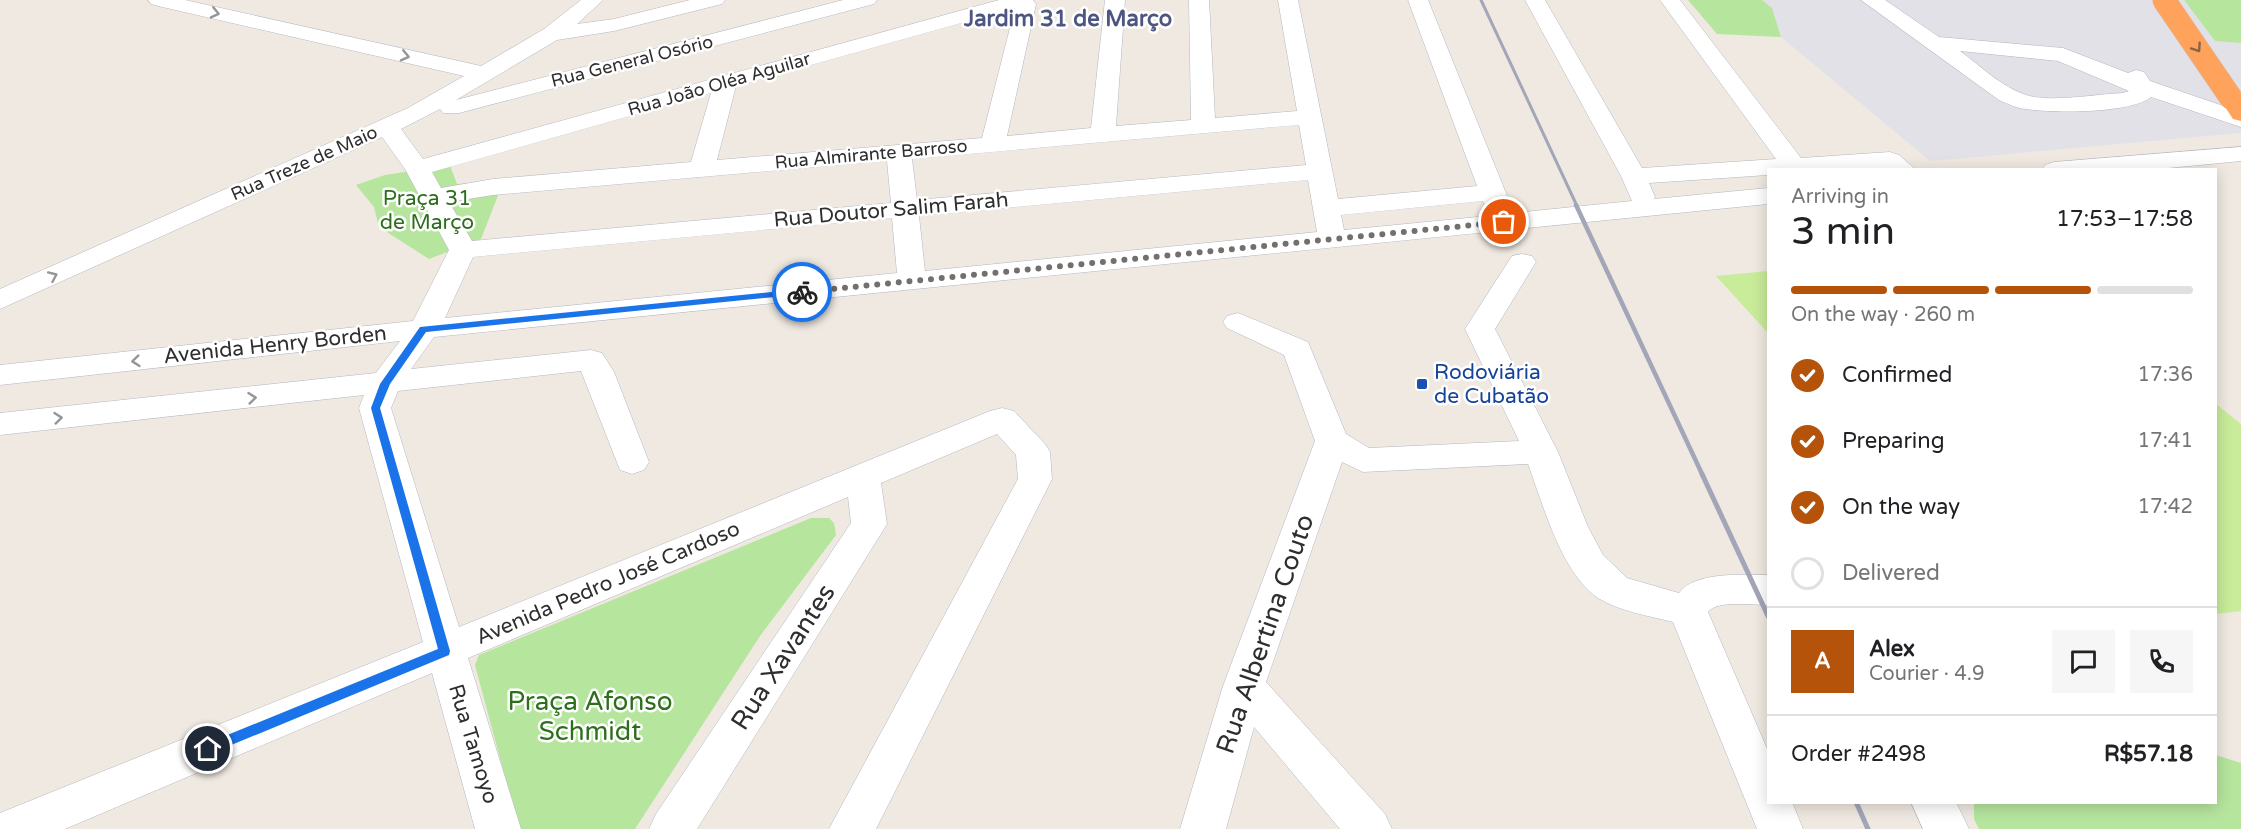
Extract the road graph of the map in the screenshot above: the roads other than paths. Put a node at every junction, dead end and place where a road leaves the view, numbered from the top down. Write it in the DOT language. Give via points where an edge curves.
graph roads {
  1 [pos="158,0"];
  2 [pos="229,0"];
  3 [pos="593,0"];
  4 [pos="716,0"];
  5 [pos="867,0"];
  6 [pos="1020,0"];
  7 [pos="1115,0"];
  8 [pos="1199,0"];
  9 [pos="1288,0"];
  10 [pos="1418,0"];
  11 [pos="1535,0"];
  12 [pos="1670,0"];
  13 [pos="1871,0"];
  14 [pos="2164,0"];
  15 [pos="552,34"];
  16 [pos="1934,44"];
  17 [pos="771,47"];
  18 [pos="509,60"];
  19 [pos="487,74"];
  20 [pos="2132,80"];
  21 [pos="726,82"];
  22 [pos="2239,104"];
  23 [pos="1310,117"];
  24 [pos="2241,120"];
  25 [pos="391,124"];
  26 [pos="1203,125"];
  27 [pos="1103,134"];
  28 [pos="993,144"];
  29 [pos="899,151"];
  30 [pos="2241,154"];
  31 [pos="1794,166"];
  32 [pos="417,168"];
  33 [pos="1901,168"];
  34 [pos="2077,168"];
  35 [pos="702,169"];
  36 [pos="1320,171"];
  37 [pos="1634,176"];
  38 [pos="1492,192"];
  39 [pos="1767,196"];
  40 [pos="434,197"];
  41 [pos="1326,208"];
  42 [pos="1646,208"];
  43 [pos="905,209"];
  44 [pos="1504,222"];
  45 [pos="1332,239"];
  46 [pos="463,250"];
  47 [pos="1522,262"];
  48 [pos="912,281"];
  49 [pos="0,300"];
  50 [pos="1238,322"];
  51 [pos="423,329"];
  52 [pos="0,375"];
  53 [pos="385,384"];
  54 [pos="0,424"];
  55 [pos="1332,441"];
  56 [pos="1541,452"];
  57 [pos="632,462"];
  58 [pos="863,478"];
  59 [pos="1767,590"];
  60 [pos="1688,609"];
  61 [pos="444,651"];
  62 [pos="1244,686"];
  63 [pos="1767,797"];
  64 [pos="1770,804"];
  65 [pos="1934,804"];
  66 [pos="14,829"];
  67 [pos="498,829"];
  68 [pos="672,829"];
  69 [pos="852,829"];
  70 [pos="1203,829"];
  71 [pos="1370,829"];
  72 [pos="1780,829"];
  73 [pos="1946,829"];
  1 -- 19 [label="street, one-way"];
  2 -- 18 [label="street"];
  3 -- 15 [label="street, Rua Treze de Maio"];
  4 -- 15 [label="street" via="614,25"];
  4 -- 17 [label="street"];
  5 -- 17 [label="street, Rua General Osório"];
  6 -- 17 [label="street, Rua João Oléa Aguilar"];
  6 -- 28 [label="street" via="1026,4"];
  7 -- 27 [label="street"];
  8 -- 26 [label="street"];
  9 -- 23 [label="street"];
  10 -- 38 [label="street"];
  11 -- 37 [label="street"];
  12 -- 31 [label="street"];
  13 -- 16 [label="street"];
  14 -- 22 [label="highway, one-way, bridge"];
  15 -- 18 [label="street, Rua Treze de Maio"];
  16 -- 20 [label="street" via="2039,51"];
  16 -- 20 [label="street" via="2024,102 2045,105 2127,100 2141,94"];
  17 -- 21 [label="street, Rua João Oléa Aguilar"];
  17 -- 25 [label="street, Rua General Osório"];
  18 -- 19 [label="street, Rua Treze de Maio"];
  19 -- 25 [label="street, Rua Treze de Maio"];
  20 -- 22 [label="street"];
  20 -- 24 [label="street"];
  21 -- 32 [label="street, Rua João Oléa Aguilar"];
  21 -- 35 [label="street"];
  23 -- 26 [label="street, Rua Almirante Barroso"];
  23 -- 36 [label="street"];
  25 -- 32 [label="street"];
  49 -- 25 [label="street, Rua Treze de Maio, one-way"];
  26 -- 27 [label="street, Rua Almirante Barroso"];
  27 -- 28 [label="street, Rua Almirante Barroso"];
  28 -- 29 [label="street, Rua Almirante Barroso"];
  29 -- 35 [label="street, Rua Almirante Barroso"];
  29 -- 43 [label="street"];
  30 -- 34 [label="street"];
  31 -- 33 [label="street" via="1890,160"];
  31 -- 37 [label="street"];
  32 -- 40 [label="street"];
  35 -- 40 [label="street, Rua Almirante Barroso" via="493,187"];
  36 -- 41 [label="street"];
  36 -- 43 [label="street, Rua Doutor Salim Farah"];
  37 -- 42 [label="street"];
  38 -- 41 [label="street"];
  38 -- 44 [label="street"];
  39 -- 42 [label="street, Avenida Henry Borden"];
  40 -- 46 [label="street"];
  41 -- 45 [label="street"];
  42 -- 44 [label="street, Avenida Henry Borden"];
  43 -- 46 [label="street, Rua Doutor Salim Farah"];
  43 -- 48 [label="street"];
  44 -- 45 [label="street, Avenida Henry Borden"];
  45 -- 48 [label="street, Avenida Henry Borden"];
  46 -- 51 [label="street, Rua Tamoyo"];
  47 -- 56 [label="street" via="1480,329"];
  48 -- 51 [label="street, Avenida Henry Borden"];
  50 -- 55 [label="street" via="1297,349"];
  51 -- 52 [label="street, Avenida Henry Borden, one-way"];
  51 -- 53 [label="street, Rua Tamoyo"];
  54 -- 53 [label="street, one-way"];
  53 -- 57 [label="street" via="591,360"];
  53 -- 61 [label="street, Rua Tamoyo" via="375,408"];
  55 -- 56 [label="street" via="1364,459"];
  55 -- 62 [label="street, Rua Albertina Couto"];
  56 -- 60 [label="street" via="1585,561 1611,587"];
  58 -- 61 [label="street, Avenida Pedro José Cardoso"];
  58 -- 68 [label="street, Rua Xavantes" via="869,524"];
  58 -- 69 [label="street, Avenida Pedro José Cardoso" via="1002,419 1033,452 1035,479"];
  59 -- 60 [label="street" via="1720,590 1698,596"];
  60 -- 63 [label="street"];
  61 -- 66 [label="street, Avenida Pedro José Cardoso"];
  61 -- 67 [label="street, Rua Tamoyo"];
  62 -- 70 [label="street, Rua Albertina Couto"];
  62 -- 71 [label="street"];
  64 -- 72 [label="street"];
  65 -- 73 [label="street"];
}
